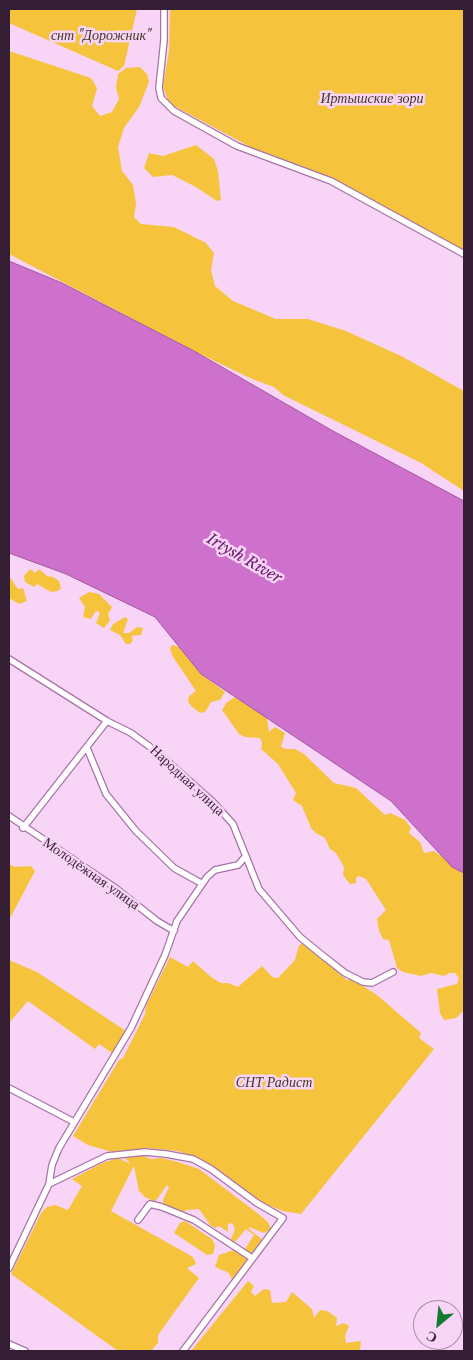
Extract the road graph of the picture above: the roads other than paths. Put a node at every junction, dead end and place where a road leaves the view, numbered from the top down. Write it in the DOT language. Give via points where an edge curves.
graph roads {
  1 [pos="164,9"];
  2 [pos="464,254"];
  3 [pos="9,659"];
  4 [pos="107,721"];
  5 [pos="87,748"];
  6 [pos="9,816"];
  7 [pos="24,828"];
  8 [pos="245,857"];
  9 [pos="201,884"];
  10 [pos="174,931"];
  11 [pos="393,972"];
  12 [pos="9,1088"];
  13 [pos="74,1122"];
  14 [pos="49,1184"];
  15 [pos="138,1220"];
  16 [pos="252,1258"];
  17 [pos="9,1268"];
  18 [pos="9,1344"];
  19 [pos="25,1351"];
  20 [pos="183,1351"];
  1 -- 2 [label="street" via="159,88 161,98 174,111 237,146 331,181"];
  3 -- 4 [label="street, Народная улица"];
  4 -- 5 [label="street"];
  4 -- 8 [label="street, Народная улица" via="157,752 213,802 233,824"];
  5 -- 7 [label="street"];
  5 -- 9 [label="street" via="106,794 136,831 174,868"];
  6 -- 7 [label="street, Молодёжная улица"];
  7 -- 10 [label="street, Молодёжная улица"];
  8 -- 9 [label="street" via="238,865 216,870"];
  8 -- 11 [label="street, Народная улица" via="259,889 300,937 344,973 372,983"];
  9 -- 10 [label="street"];
  10 -- 13 [label="street" via="131,1028"];
  12 -- 13 [label="street"];
  13 -- 14 [label="street" via="52,1165"];
  14 -- 16 [label="street" via="106,1156 145,1152 193,1159 283,1218"];
  14 -- 17 [label="street"];
  15 -- 16 [label="street" via="150,1204 162,1207 194,1220"];
  16 -- 20 [label="street"];
  18 -- 19 [label="street"];
}
